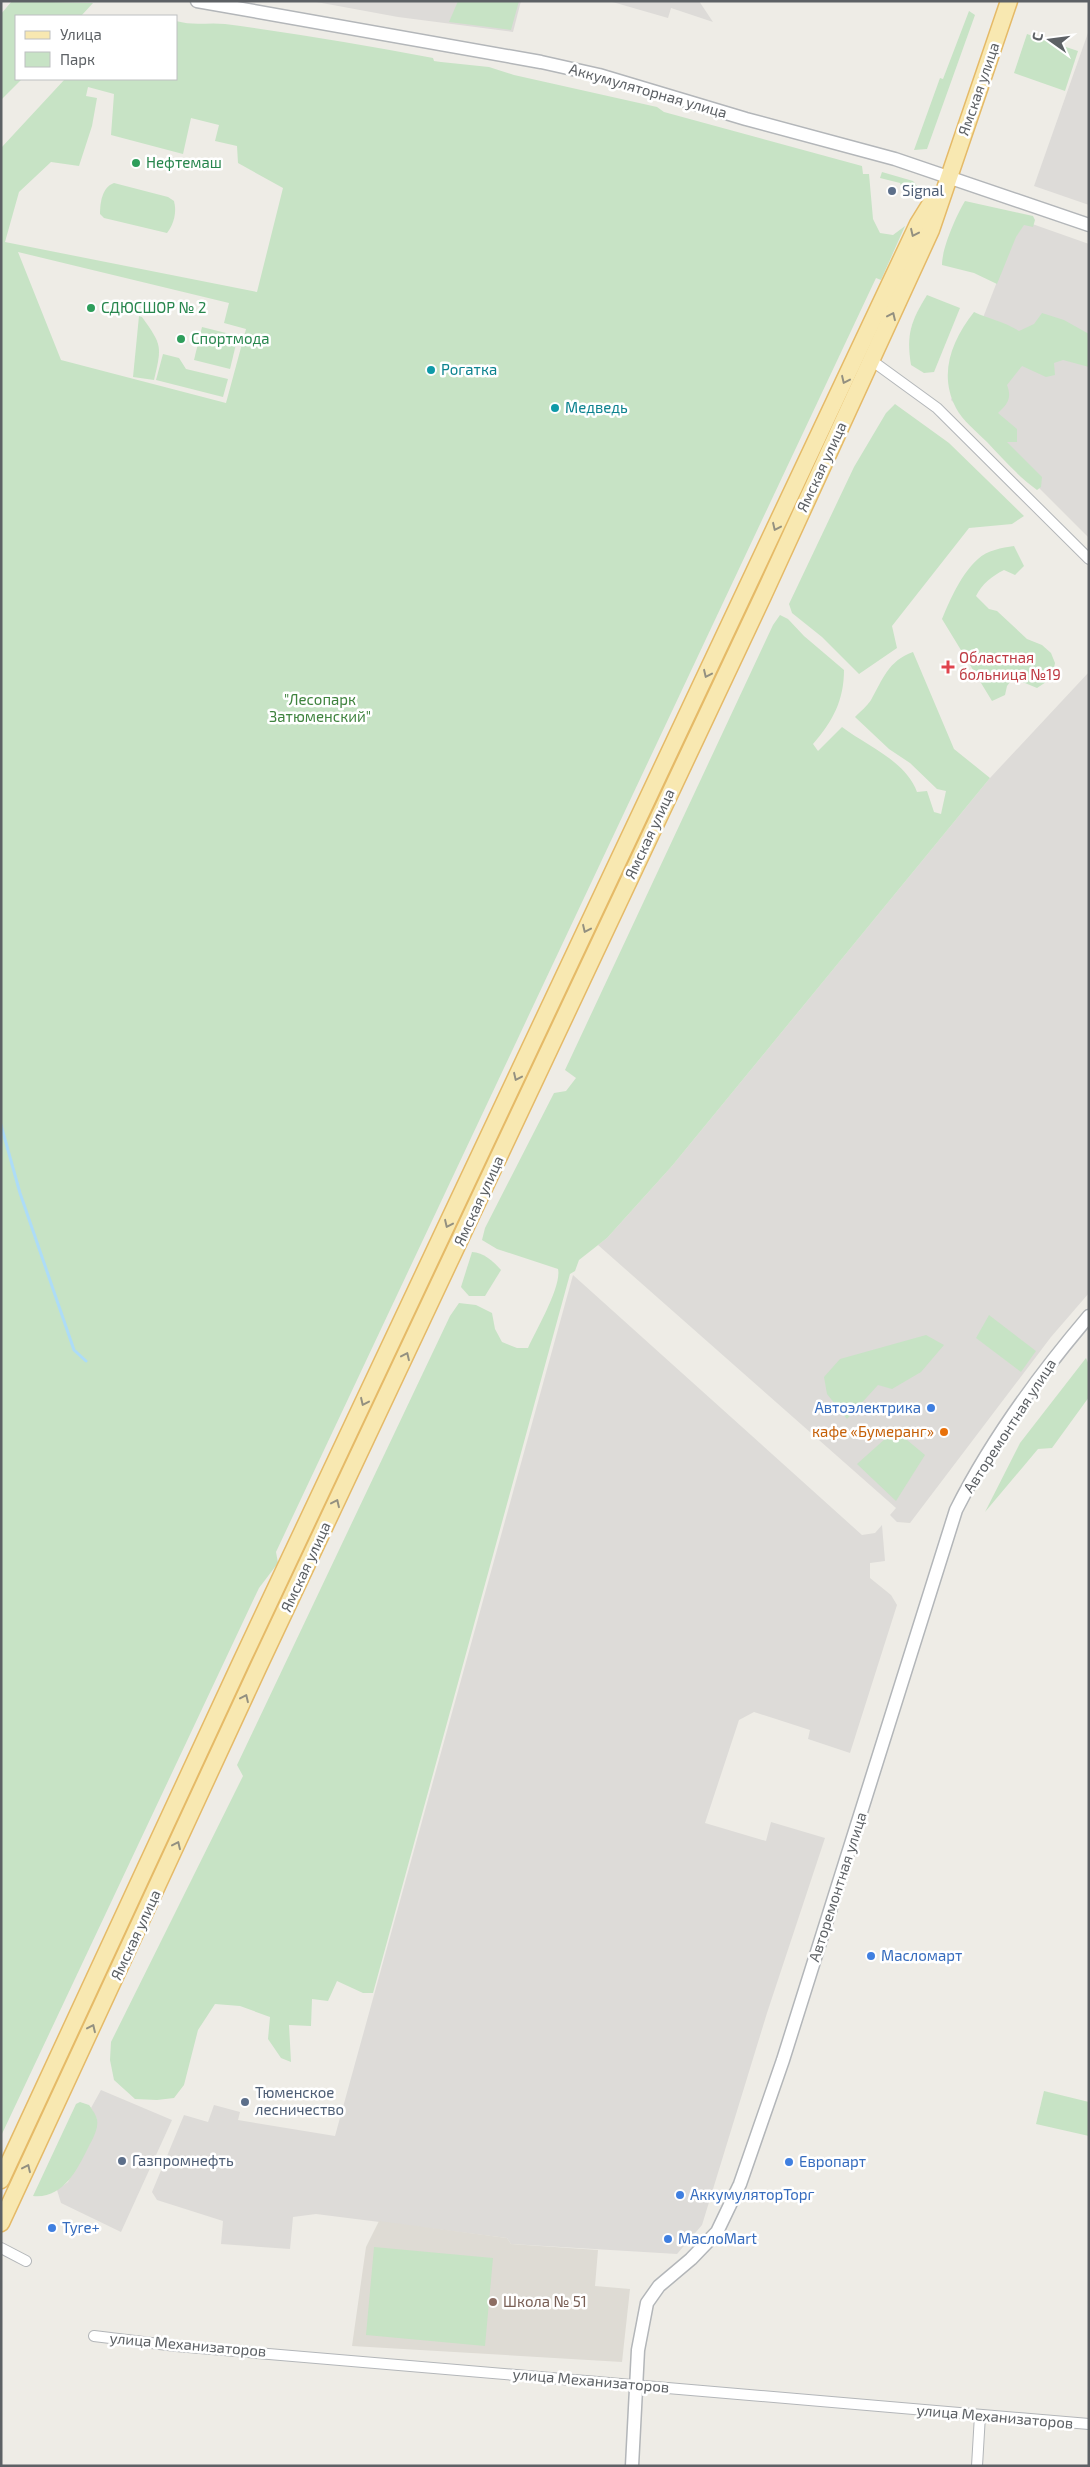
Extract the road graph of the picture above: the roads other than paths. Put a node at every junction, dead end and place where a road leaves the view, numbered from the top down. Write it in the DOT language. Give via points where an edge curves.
graph roads {
  1 [pos="197,1"];
  2 [pos="1006,2"];
  3 [pos="948,176"];
  4 [pos="1089,225"];
  5 [pos="871,360"];
  6 [pos="1089,559"];
  7 [pos="606,885"];
  8 [pos="623,892"];
  9 [pos="1089,1316"];
  10 [pos="1,2180"];
  11 [pos="1,2223"];
  12 [pos="1,2248"];
  13 [pos="26,2261"];
  14 [pos="94,2336"];
  15 [pos="636,2386"];
  16 [pos="980,2415"];
  17 [pos="1089,2424"];
  18 [pos="632,2466"];
  19 [pos="977,2466"];
  1 -- 3 [label="street, Аккумуляторная улица" via="599,75"];
  2 -- 3 [label="main road, Ямская улица"];
  3 -- 4 [label="street, Аккумуляторная улица"];
  5 -- 3 [label="main road, Ямская улица, one-way" via="931,230"];
  3 -- 7 [label="main road, Ямская улица, one-way" via="918,224"];
  5 -- 6 [label="street" via="937,408"];
  5 -- 8 [label="main road, Ямская улица"];
  7 -- 8 [label="main road"];
  7 -- 10 [label="main road, Ямская улица, one-way"];
  11 -- 8 [label="main road, Ямская улица, one-way"];
  9 -- 15 [label="street, Авторемонтная улица" via="1032,1387 956,1510 756,2142 732,2204 717,2232 660,2286 647,2304"];
  12 -- 13 [label="street"];
  14 -- 15 [label="street, улица Механизаторов"];
  15 -- 16 [label="street, улица Механизаторов"];
  15 -- 18 [label="street, Авторемонтная улица"];
  16 -- 17 [label="street, улица Механизаторов"];
  16 -- 19 [label="street"];
}
